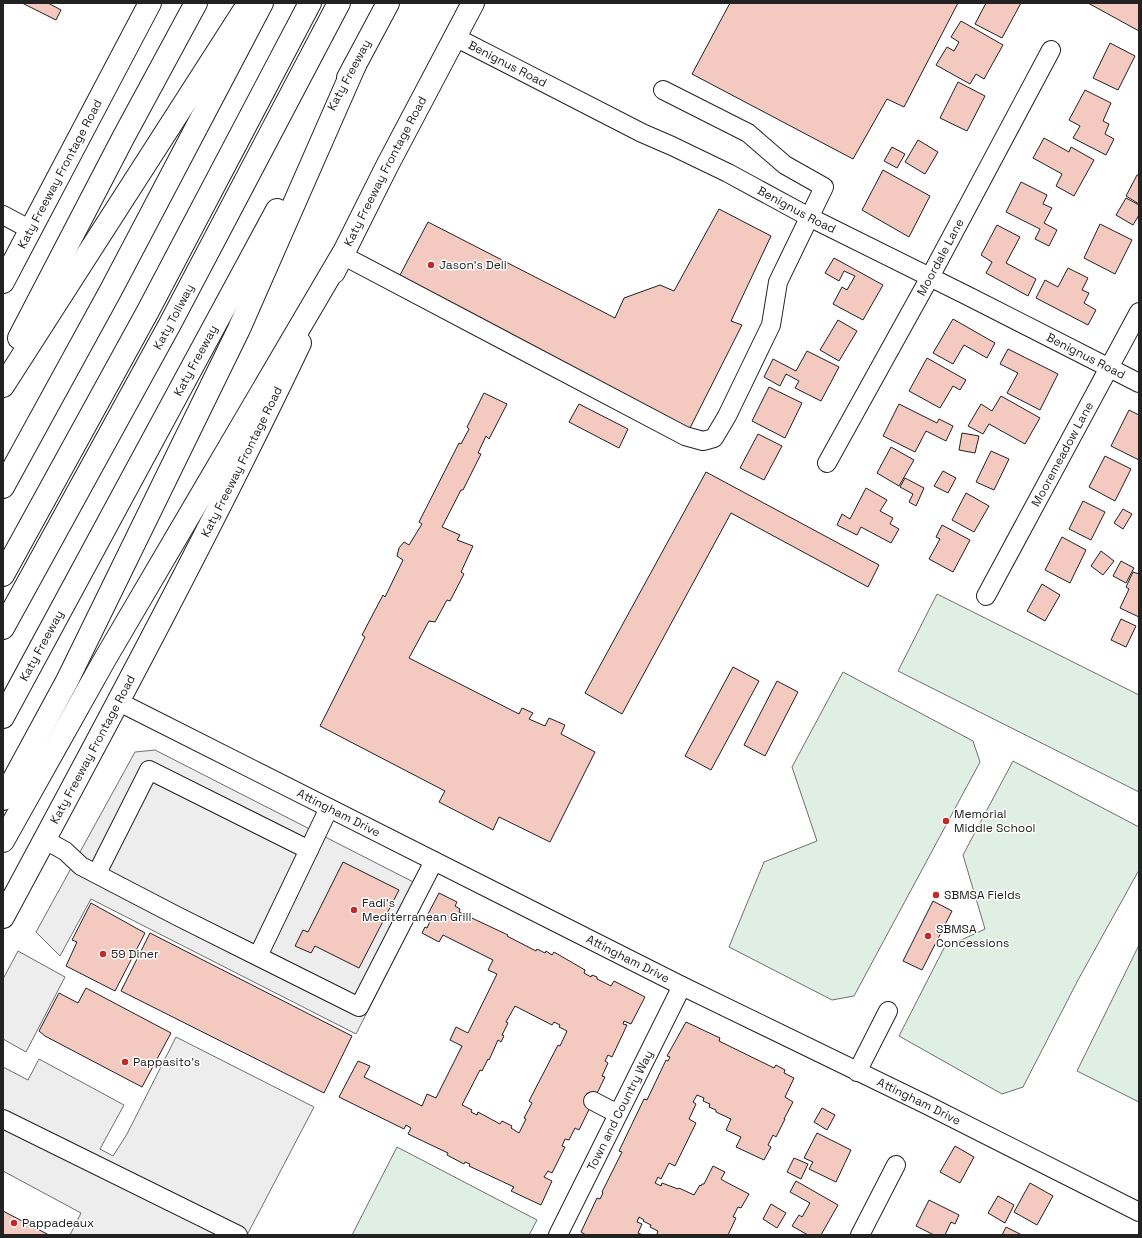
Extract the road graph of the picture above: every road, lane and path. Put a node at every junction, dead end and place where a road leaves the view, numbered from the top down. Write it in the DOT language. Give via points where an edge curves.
graph roads {
  1 [pos="150,3"];
  2 [pos="190,3"];
  3 [pos="196,3"];
  4 [pos="250,3"];
  5 [pos="262,3"];
  6 [pos="310,3"];
  7 [pos="339,3"];
  8 [pos="388,3"];
  9 [pos="473,3"];
  10 [pos="455,37"];
  11 [pos="1051,50"];
  12 [pos="355,65"];
  13 [pos="663,90"];
  14 [pos="120,145"];
  15 [pos="3,214"];
  16 [pos="809,217"];
  17 [pos="31,230"];
  18 [pos="342,255"];
  19 [pos="930,277"];
  20 [pos="3,282"];
  21 [pos="1139,312"];
  22 [pos="1109,367"];
  23 [pos="3,370"];
  24 [pos="1139,383"];
  25 [pos="3,386"];
  26 [pos="827,463"];
  27 [pos="3,487"];
  28 [pos="3,575"];
  29 [pos="986,596"];
  30 [pos="3,628"];
  31 [pos="119,702"];
  32 [pos="3,717"];
  33 [pos="3,800"];
  34 [pos="329,808"];
  35 [pos="45,840"];
  36 [pos="3,841"];
  37 [pos="309,850"];
  38 [pos="434,861"];
  39 [pos="96,873"];
  40 [pos="3,918"];
  41 [pos="258,956"];
  42 [pos="682,986"];
  43 [pos="888,1011"];
  44 [pos="857,1072"];
  45 [pos="593,1101"];
  46 [pos="618,1114"];
  47 [pos="3,1119"];
  48 [pos="896,1165"];
  49 [pos="1139,1212"];
  50 [pos="238,1235"];
  51 [pos="558,1235"];
  52 [pos="860,1235"];
  1 -- 17 [label="main road, Katy Freeway Frontage Road"];
  2 -- 14 [label="main road"];
  3 -- 14 [label="main road"];
  4 -- 25 [label="main road"];
  5 -- 27 [label="main road" via="111,290"];
  6 -- 28 [label="main road, Katy Tollway" via="148,310"];
  7 -- 30 [label="main road, Katy Tollway" via="170,324"];
  8 -- 12 [label="main road, Katy Freeway"];
  9 -- 10 [label="main road, Katy Freeway Frontage Road"];
  10 -- 16 [label="street, Benignus Road" via="642,133 728,173"];
  10 -- 18 [label="main road, Katy Freeway Frontage Road"];
  11 -- 19 [label="street, Moordale Lane"];
  12 -- 32 [label="main road, Katy Freeway"];
  12 -- 33 [label="main road" via="239,329 67,681"];
  13 -- 16 [label="street" via="748,132 785,165 824,187"];
  14 -- 23 [label="main road"];
  15 -- 17 [label="street"];
  16 -- 18 [label="street" via="778,282 771,325 724,422 714,438 703,441 685,436"];
  16 -- 19 [label="street, Benignus Road"];
  17 -- 20 [label="main road, Katy Freeway Frontage Road"];
  18 -- 31 [label="main road, Katy Freeway Frontage Road" via="274,398"];
  18 -- 36 [label="main road" via="105,659"];
  19 -- 22 [label="street, Benignus Road"];
  19 -- 26 [label="street, Moordale Lane"];
  21 -- 22 [label="street, Mooremeadow Lane"];
  22 -- 24 [label="street, Benignus Road"];
  22 -- 29 [label="street, Mooremeadow Lane"];
  31 -- 34 [label="street, Attingham Drive"];
  31 -- 35 [label="main road, Katy Freeway Frontage Road"];
  34 -- 37 [label="street"];
  34 -- 38 [label="street, Attingham Drive"];
  35 -- 39 [label="street" via="64,851 81,866"];
  35 -- 40 [label="main road, Katy Freeway Frontage Road"];
  37 -- 39 [label="street" via="149,770"];
  37 -- 41 [label="street"];
  38 -- 41 [label="street" via="359,1007"];
  38 -- 42 [label="street, Attingham Drive"];
  39 -- 41 [label="street"];
  42 -- 44 [label="street, Attingham Drive"];
  42 -- 46 [label="street, Town and Country Way"];
  43 -- 44 [label="street"];
  44 -- 49 [label="street, Attingham Drive"];
  45 -- 46 [label="street"];
  46 -- 51 [label="street, Town and Country Way"];
  47 -- 50 [label="street"];
  48 -- 52 [label="street"];
}
